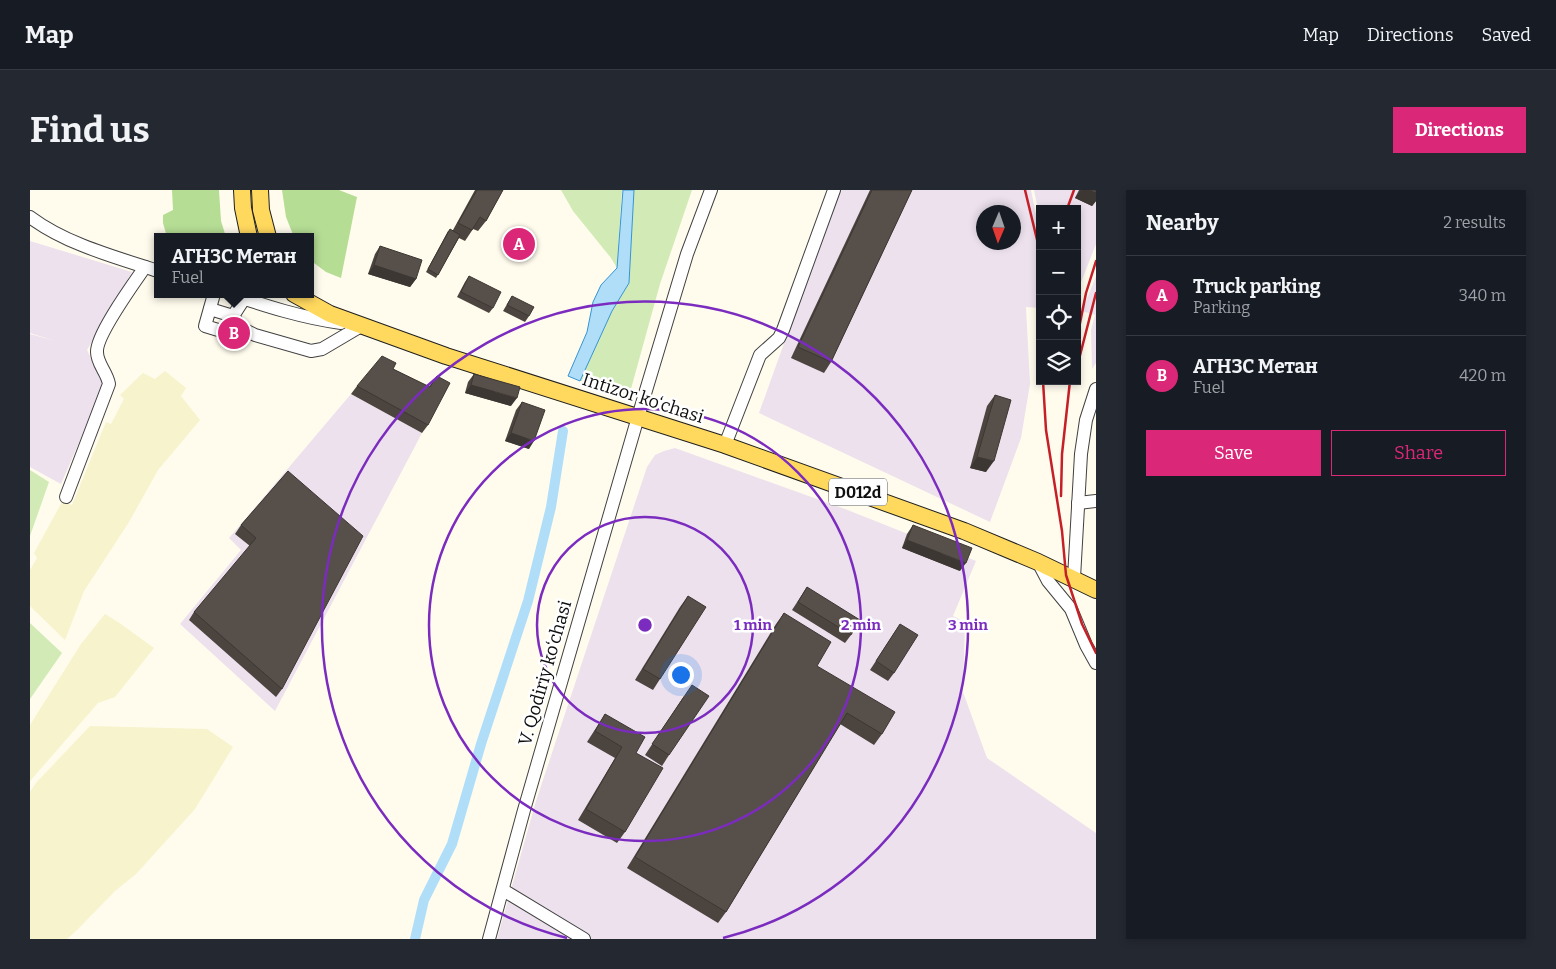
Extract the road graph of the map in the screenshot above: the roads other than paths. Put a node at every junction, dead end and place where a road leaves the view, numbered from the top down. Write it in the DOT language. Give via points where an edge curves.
graph roads {
  1 [pos="242,190"];
  2 [pos="260,190"];
  3 [pos="711,190"];
  4 [pos="834,190"];
  5 [pos="30,217"];
  6 [pos="248,233"];
  7 [pos="267,233"];
  8 [pos="145,267"];
  9 [pos="154,270"];
  10 [pos="314,296"];
  11 [pos="213,298"];
  12 [pos="301,298"];
  13 [pos="244,299"];
  14 [pos="210,309"];
  15 [pos="233,316"];
  16 [pos="361,326"];
  17 [pos="1096,389"];
  18 [pos="638,417"];
  19 [pos="725,445"];
  20 [pos="66,498"];
  21 [pos="1096,501"];
  22 [pos="1078,503"];
  23 [pos="1038,562"];
  24 [pos="1074,578"];
  25 [pos="1096,590"];
  26 [pos="1096,663"];
  27 [pos="503,890"];
  28 [pos="488,939"];
  29 [pos="584,939"];
  1 -- 6 [label="main road" via="242,208"];
  2 -- 7 [label="main road"];
  3 -- 18 [label="street, V. Qodiriy ko‘chasi" via="687,254"];
  4 -- 19 [label="street" via="783,330 760,355"];
  5 -- 8 [label="street" via="68,240"];
  8 -- 9 [label="street"];
  8 -- 20 [label="street" via="111,317 96,349 109,384"];
  10 -- 16 [label="main road, D012d"];
  11 -- 14 [label="street"];
  12 -- 16 [label="main road, D012d"];
  13 -- 15 [label="street"];
  13 -- 16 [label="street, Intizor ko‘chasi" via="315,319"];
  14 -- 15 [label="street"];
  14 -- 15 [label="street" via="205,326 228,334"];
  15 -- 16 [label="street" via="241,328 255,335 311,351 322,349"];
  16 -- 18 [label="main road, Intizor ko‘chasi / D012d"];
  17 -- 22 [label="street" via="1083,437"];
  18 -- 19 [label="main road, Intizor ko‘chasi / D012d"];
  18 -- 27 [label="street, V. Qodiriy ko‘chasi"];
  19 -- 23 [label="main road, Intizor ko‘chasi / D012d" via="955,528"];
  21 -- 22 [label="street"];
  22 -- 24 [label="street"];
  23 -- 24 [label="main road, Intizor ko‘chasi / D012d"];
  23 -- 26 [label="street" via="1048,581 1071,609"];
  24 -- 25 [label="main road, Intizor ko‘chasi / D012d"];
  27 -- 28 [label="street, V. Qodiriy ko‘chasi"];
  27 -- 29 [label="street"];
}
